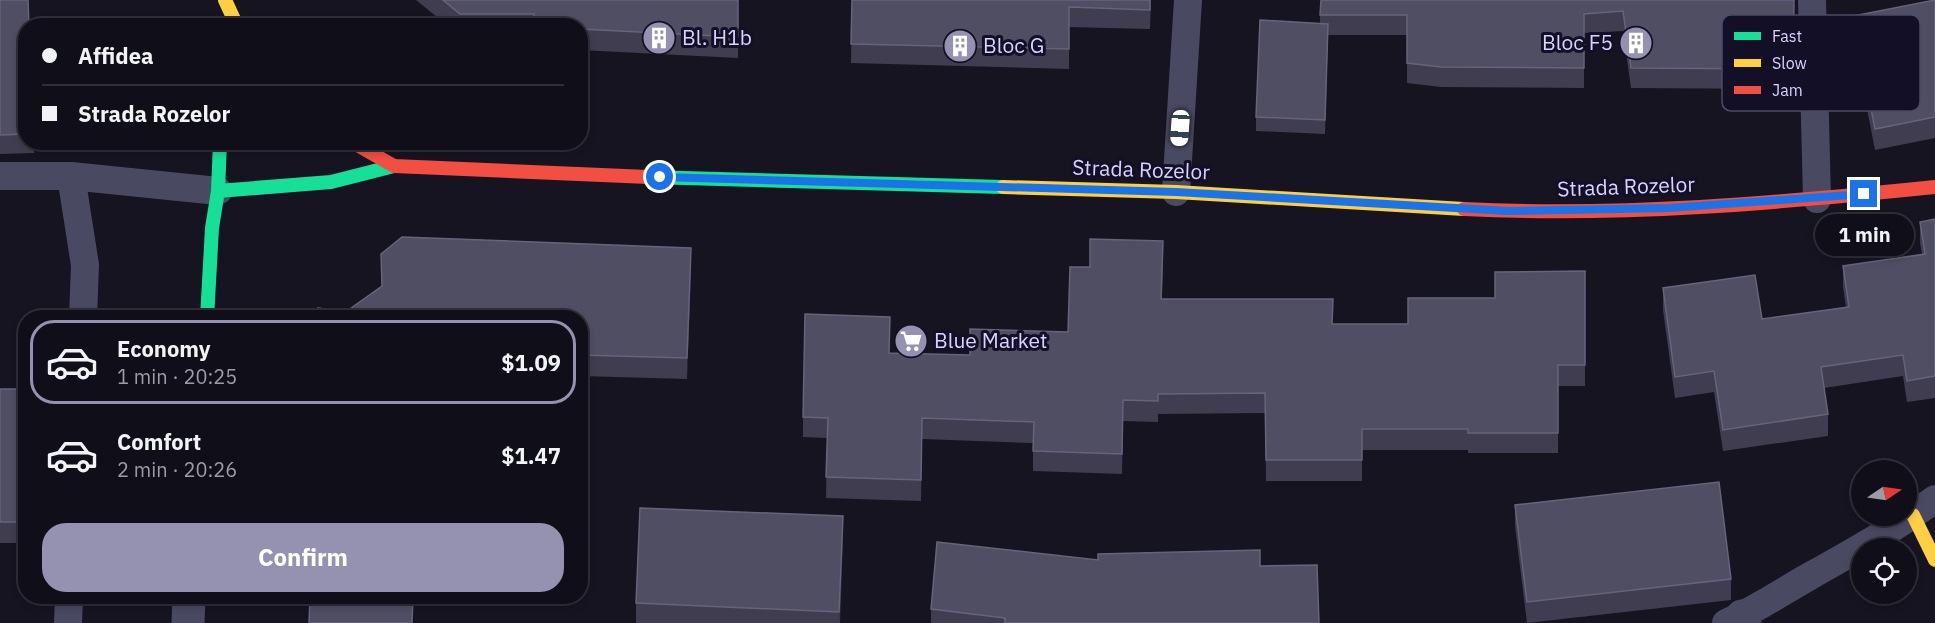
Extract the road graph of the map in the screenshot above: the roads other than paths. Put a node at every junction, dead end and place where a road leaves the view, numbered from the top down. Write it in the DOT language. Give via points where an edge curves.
graph roads {
  1 [pos="1188,0"];
  2 [pos="1812,0"];
  3 [pos="1812,15"];
  4 [pos="1815,111"];
  5 [pos="220,150"];
  6 [pos="366,150"];
  7 [pos="394,166"];
  8 [pos="0,176"];
  9 [pos="71,176"];
  10 [pos="1935,187"];
  11 [pos="218,191"];
  12 [pos="1176,192"];
  13 [pos="1817,199"];
  14 [pos="82,310"];
  15 [pos="207,310"];
  16 [pos="1924,507"];
  17 [pos="1935,560"];
  18 [pos="69,604"];
  19 [pos="189,604"];
  20 [pos="1738,621"];
  21 [pos="68,623"];
  22 [pos="188,623"];
  1 -- 12 [label="lane"];
  2 -- 3 [label="lane"];
  4 -- 13 [label="lane"];
  5 -- 11 [label="street"];
  6 -- 7 [label="street, Strada Rozelor"];
  7 -- 11 [label="street" via="331,182"];
  7 -- 12 [label="street, Strada Rozelor"];
  8 -- 9 [label="lane"];
  9 -- 11 [label="lane"];
  9 -- 14 [label="lane" via="85,266"];
  10 -- 13 [label="street, Strada Rozelor"];
  11 -- 15 [label="street"];
  12 -- 13 [label="street, Strada Rozelor" via="1508,211 1669,208"];
  16 -- 17 [label="street"];
  16 -- 20 [label="lane"];
  18 -- 21 [label="lane"];
  19 -- 22 [label="street"];
}
